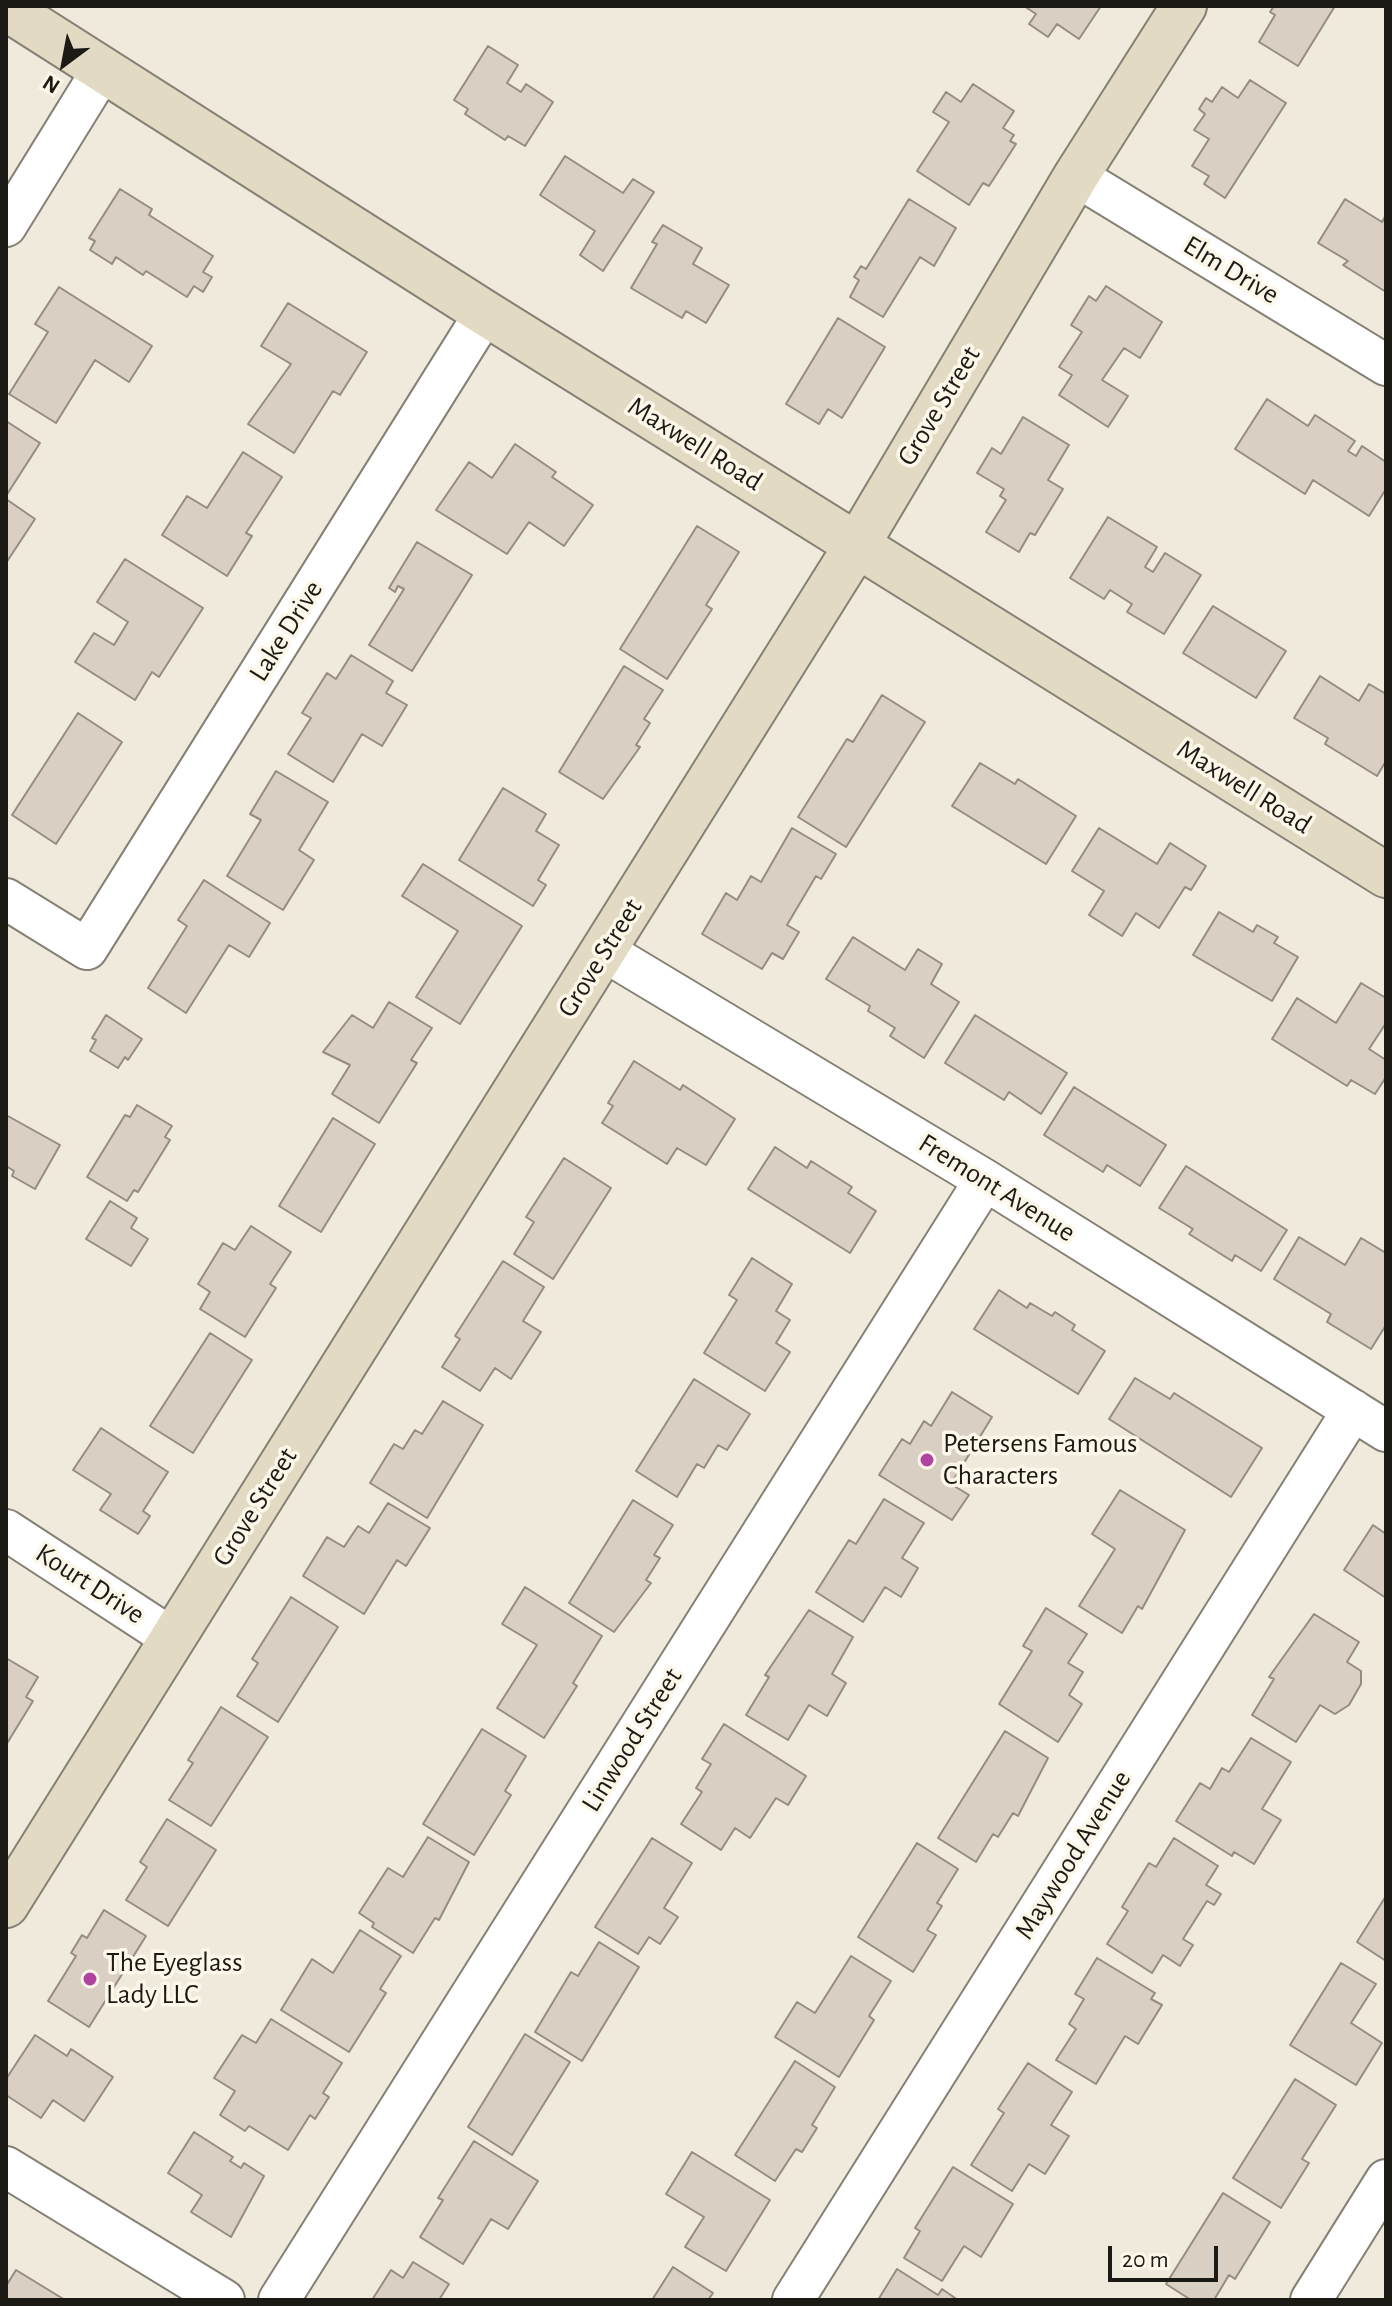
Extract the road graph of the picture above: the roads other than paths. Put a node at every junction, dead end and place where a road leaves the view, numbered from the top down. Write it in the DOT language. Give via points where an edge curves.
graph roads {
  1 [pos="1184,6"];
  2 [pos="6,8"];
  3 [pos="103,69"];
  4 [pos="1076,176"];
  5 [pos="6,226"];
  6 [pos="485,313"];
  7 [pos="1386,365"];
  8 [pos="857,545"];
  9 [pos="1386,875"];
  10 [pos="6,899"];
  11 [pos="604,951"];
  12 [pos="985,1180"];
  13 [pos="1370,1420"];
  14 [pos="6,1530"];
  15 [pos="173,1639"];
  16 [pos="6,1905"];
  17 [pos="6,2167"];
  18 [pos="1386,2180"];
  19 [pos="224,2300"];
  20 [pos="279,2300"];
  21 [pos="793,2300"];
  22 [pos="1311,2300"];
  1 -- 4 [label="street, Grove Street"];
  2 -- 3 [label="street, Maxwell Road"];
  3 -- 5 [label="street"];
  3 -- 6 [label="street, Maxwell Road"];
  4 -- 7 [label="street, Elm Drive"];
  4 -- 8 [label="street, Grove Street"];
  6 -- 8 [label="street, Maxwell Road"];
  6 -- 10 [label="street, Lake Drive" via="87,949"];
  8 -- 9 [label="street, Maxwell Road"];
  8 -- 11 [label="street, Grove Street"];
  11 -- 12 [label="street, Fremont Avenue"];
  11 -- 15 [label="street, Grove Street"];
  12 -- 13 [label="street, Fremont Avenue"];
  12 -- 20 [label="street, Linwood Street"];
  13 -- 21 [label="street, Maywood Avenue"];
  14 -- 15 [label="street, Kourt Drive"];
  15 -- 16 [label="street, Grove Street"];
  17 -- 19 [label="street"];
  18 -- 22 [label="street"];
}
